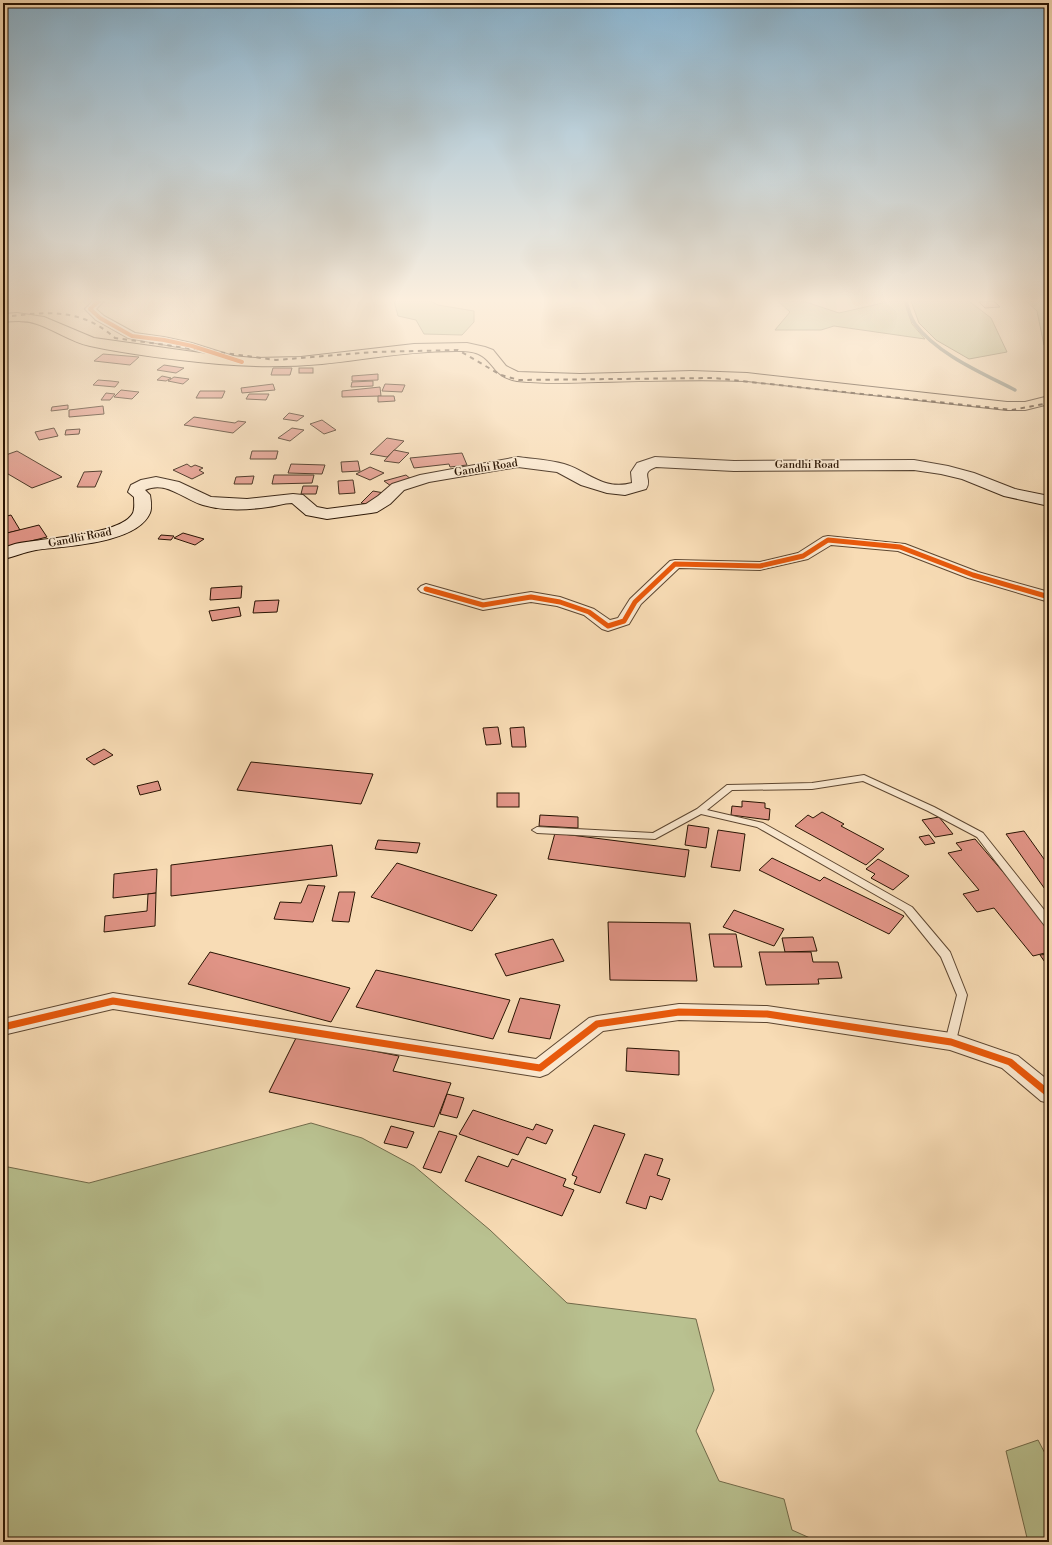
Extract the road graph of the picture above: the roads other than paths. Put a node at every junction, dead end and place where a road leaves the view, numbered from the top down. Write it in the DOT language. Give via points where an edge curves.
graph roads {
  1 [pos="507,373"];
  2 [pos="1049,400"];
  3 [pos="1049,501"];
  4 [pos="3,554"];
  5 [pos="426,589"];
  6 [pos="1049,597"];
  7 [pos="700,811"];
  8 [pos="537,830"];
  9 [pos="1049,923"];
  10 [pos="3,1027"];
  11 [pos="951,1042"];
  12 [pos="1049,1094"];
  1 -- 2 [label="highway" via="524,377 564,378 712,374 1007,406 1025,406"];
  3 -- 4 [label="main road, Gandhi Road" via="1010,492 942,469 914,465 734,466 655,462 643,466 638,472 640,486 625,490 587,482 561,468 518,462 426,478 398,487 371,508 327,514 312,511 297,499 288,498 239,504 209,501 187,493 172,483 156,481 137,488 136,492 142,495 144,505 139,517 124,529 105,535 20,548"];
  5 -- 6 [label="street" via="483,605 531,597 560,602 589,612 608,626 624,621 635,602 675,564 760,566 803,556 828,540 900,547 973,575"];
  7 -- 8 [label="lane" via="655,836"];
  7 -- 9 [label="lane" via="730,787 812,786 864,778 931,809 980,836"];
  7 -- 11 [label="lane" via="760,825 908,910 946,955 962,995"];
  10 -- 11 [label="street" via="113,1001 540,1068 597,1024 679,1012 767,1014"];
  11 -- 12 [label="street" via="1010,1062"];
}
